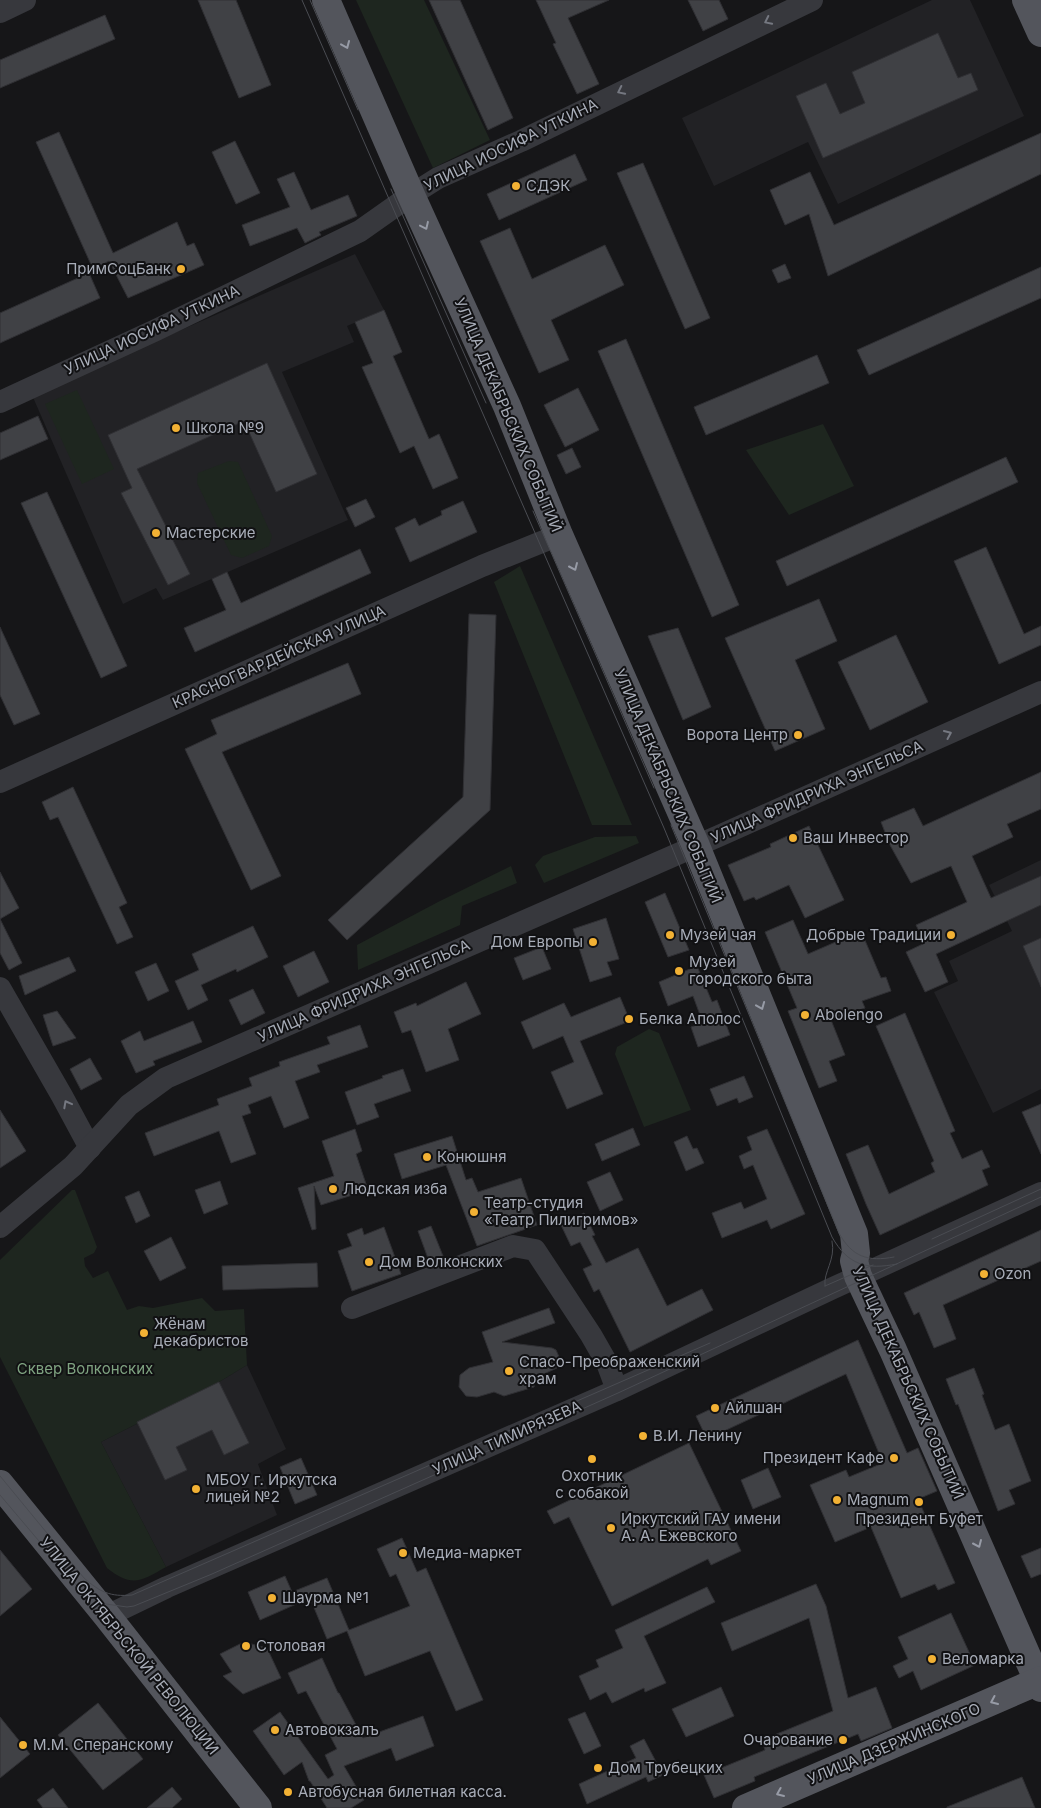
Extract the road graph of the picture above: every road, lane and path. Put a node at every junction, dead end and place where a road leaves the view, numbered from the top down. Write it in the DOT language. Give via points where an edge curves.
graph roads {
  1 [pos="26,0"];
  2 [pos="326,0"];
  3 [pos="812,0"];
  4 [pos="0,12"];
  5 [pos="411,195"];
  6 [pos="0,402"];
  7 [pos="559,535"];
  8 [pos="1041,692"];
  9 [pos="0,782"];
  10 [pos="696,846"];
  11 [pos="0,988"];
  12 [pos="90,1148"];
  13 [pos="1041,1193"];
  14 [pos="0,1227"];
  15 [pos="858,1276"];
  16 [pos="352,1308"];
  17 [pos="617,1390"];
  18 [pos="0,1484"];
  19 [pos="107,1616"];
  20 [pos="1040,1683"];
  21 [pos="258,1808"];
  22 [pos="746,1808"];
  1 -- 4 [label="street"];
  2 -- 5 [label="main road, УЛИЦА ДЕКАБРЬСКИХ СОБЫТИЙ, one-way"];
  3 -- 5 [label="street, УЛИЦА ИОСИФА УТКИНА, one-way" via="438,178"];
  5 -- 6 [label="street, УЛИЦА ИОСИФА УТКИНА" via="360,231"];
  5 -- 7 [label="main road, УЛИЦА ДЕКАБРЬСКИХ СОБЫТИЙ, one-way" via="507,406"];
  7 -- 9 [label="street, КРАСНОГВАРДЕЙСКАЯ УЛИЦА" via="482,566"];
  7 -- 10 [label="main road, УЛИЦА ДЕКАБРЬСКИХ СОБЫТИЙ, one-way"];
  10 -- 8 [label="street, УЛИЦА ФРИДРИХА ЭНГЕЛЬСА, one-way"];
  10 -- 12 [label="street, УЛИЦА ФРИДРИХА ЭНГЕЛЬСА" via="166,1078 129,1105"];
  10 -- 15 [label="main road, УЛИЦА ДЕКАБРЬСКИХ СОБЫТИЙ, one-way" via="854,1234 854,1262"];
  12 -- 11 [label="street, one-way"];
  12 -- 14 [label="street, УЛИЦА ФРИДРИХА ЭНГЕЛЬСА"];
  13 -- 15 [label="street, УЛИЦА ТИМИРЯЗЕВА"];
  15 -- 17 [label="street, УЛИЦА ТИМИРЯЗЕВА"];
  15 -- 20 [label="main road, УЛИЦА ДЕКАБРЬСКИХ СОБЫТИЙ, one-way"];
  16 -- 17 [label="street" via="512,1246 534,1250 591,1335"];
  17 -- 19 [label="street, УЛИЦА ТИМИРЯЗЕВА"];
  18 -- 19 [label="main road, УЛИЦА ОКТЯБРЬСКОЙ РЕВОЛЮЦИИ"];
  19 -- 21 [label="main road, УЛИЦА ОКТЯБРЬСКОЙ РЕВОЛЮЦИИ"];
  20 -- 22 [label="main road, УЛИЦА ДЗЕРЖИНСКОГО, one-way"];
}
